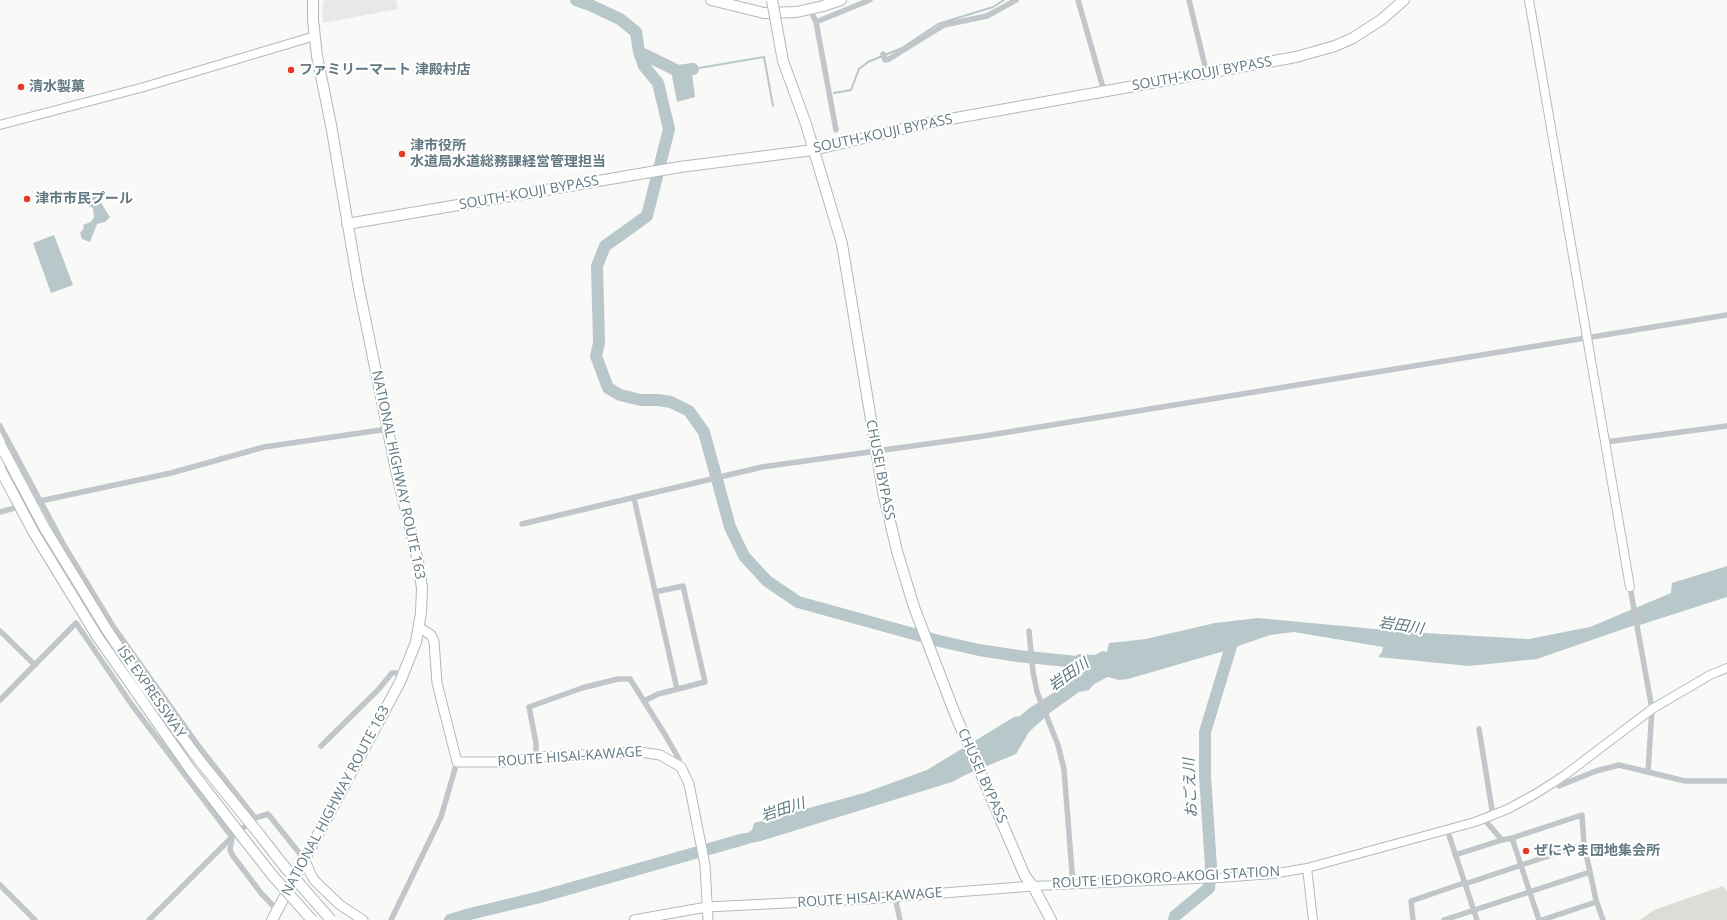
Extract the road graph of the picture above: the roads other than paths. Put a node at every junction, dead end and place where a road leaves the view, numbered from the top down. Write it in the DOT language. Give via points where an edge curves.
graph roads {
  1 [pos="313,0"];
  2 [pos="711,0"];
  3 [pos="772,0"];
  4 [pos="841,0"];
  5 [pos="870,0"];
  6 [pos="1016,0"];
  7 [pos="1078,0"];
  8 [pos="1189,0"];
  9 [pos="1404,0"];
  10 [pos="1529,0"];
  11 [pos="810,9"];
  12 [pos="816,22"];
  13 [pos="314,36"];
  14 [pos="884,57"];
  15 [pos="1207,74"];
  16 [pos="1104,91"];
  17 [pos="0,125"];
  18 [pos="836,130"];
  19 [pos="813,150"];
  20 [pos="347,224"];
  21 [pos="1727,315"];
  22 [pos="1588,338"];
  23 [pos="0,426"];
  24 [pos="1727,426"];
  25 [pos="388,429"];
  26 [pos="1606,442"];
  27 [pos="0,444"];
  28 [pos="876,452"];
  29 [pos="0,469"];
  30 [pos="634,498"];
  31 [pos="40,501"];
  32 [pos="0,512"];
  33 [pos="522,524"];
  34 [pos="1631,588"];
  35 [pos="655,592"];
  36 [pos="420,628"];
  37 [pos="0,631"];
  38 [pos="1030,631"];
  39 [pos="34,665"];
  40 [pos="1727,668"];
  41 [pos="404,673"];
  42 [pos="677,689"];
  43 [pos="0,700"];
  44 [pos="644,701"];
  45 [pos="1652,709"];
  46 [pos="1479,729"];
  47 [pos="322,746"];
  48 [pos="536,758"];
  49 [pos="457,762"];
  50 [pos="677,764"];
  51 [pos="1648,772"];
  52 [pos="1727,781"];
  53 [pos="1555,782"];
  54 [pos="1493,816"];
  55 [pos="255,818"];
  56 [pos="1484,819"];
  57 [pos="1447,829"];
  58 [pos="232,837"];
  59 [pos="1512,838"];
  60 [pos="1502,840"];
  61 [pos="1584,844"];
  62 [pos="1456,855"];
  63 [pos="305,860"];
  64 [pos="1521,865"];
  65 [pos="1307,868"];
  66 [pos="1590,872"];
  67 [pos="1465,884"];
  68 [pos="0,885"];
  69 [pos="1073,885"];
  70 [pos="1033,886"];
  71 [pos="1530,892"];
  72 [pos="895,897"];
  73 [pos="1596,902"];
  74 [pos="708,907"];
  75 [pos="277,910"];
  76 [pos="1474,910"];
  77 [pos="35,920"];
  78 [pos="149,920"];
  79 [pos="272,920"];
  80 [pos="312,920"];
  81 [pos="331,920"];
  82 [pos="362,920"];
  83 [pos="391,920"];
  84 [pos="634,920"];
  85 [pos="708,920"];
  86 [pos="900,920"];
  87 [pos="1051,920"];
  88 [pos="1313,920"];
  89 [pos="1413,920"];
  90 [pos="1444,920"];
  91 [pos="1477,920"];
  92 [pos="1539,920"];
  93 [pos="1542,920"];
  94 [pos="1603,920"];
  1 -- 13 [label="highway, NATIONAL HIGHWAY ROUTE 163"];
  2 -- 11 [label="highway" via="764,13"];
  3 -- 19 [label="highway, CHUSEI BYPASS, bridge" via="783,61"];
  4 -- 11 [label="highway"];
  5 -- 12 [label="street"];
  6 -- 14 [label="street" via="987,16 944,25 911,47"];
  7 -- 16 [label="street"];
  8 -- 15 [label="street"];
  9 -- 15 [label="highway, SOUTH-KOUJI BYPASS" via="1381,20 1336,46 1296,57"];
  10 -- 22 [label="street"];
  11 -- 12 [label="street"];
  12 -- 18 [label="street"];
  13 -- 17 [label="street" via="144,87"];
  13 -- 20 [label="highway, NATIONAL HIGHWAY ROUTE 163"];
  15 -- 16 [label="highway, SOUTH-KOUJI BYPASS"];
  16 -- 19 [label="highway, SOUTH-KOUJI BYPASS" via="928,123"];
  19 -- 20 [label="highway, SOUTH-KOUJI BYPASS" via="680,167"];
  19 -- 28 [label="highway, CHUSEI BYPASS" via="842,244"];
  20 -- 25 [label="highway, NATIONAL HIGHWAY ROUTE 163"];
  21 -- 22 [label="street"];
  22 -- 26 [label="street"];
  22 -- 28 [label="street"];
  23 -- 31 [label="street"];
  24 -- 26 [label="street"];
  25 -- 31 [label="street" via="264,446 171,473"];
  25 -- 36 [label="highway, NATIONAL HIGHWAY ROUTE 163" via="421,577"];
  26 -- 34 [label="street"];
  27 -- 81 [label="highway, ISE EXPRESSWAY, bridge" via="44,527 143,684 200,761"];
  28 -- 30 [label="street" via="762,467"];
  28 -- 70 [label="highway, CHUSEI BYPASS" via="895,544 930,653 1025,876"];
  29 -- 80 [label="highway, ISE EXPRESSWAY, bridge" via="34,533 97,636 190,769 273,876"];
  30 -- 33 [label="street"];
  30 -- 35 [label="street"];
  31 -- 32 [label="street"];
  31 -- 55 [label="street" via="65,547 125,644 200,748"];
  34 -- 45 [label="street"];
  35 -- 42 [label="street"];
  35 -- 42 [label="street" via="684,586 705,682"];
  36 -- 41 [label="highway, NATIONAL HIGHWAY ROUTE 163"];
  36 -- 49 [label="main road" via="434,640 437,683"];
  37 -- 39 [label="street"];
  38 -- 69 [label="street" via="1033,672 1038,695 1058,745 1064,769"];
  39 -- 43 [label="street"];
  39 -- 58 [label="street" via="76,623 132,706"];
  40 -- 45 [label="street, ROUTE IEDOKORO-AKOGI STATION" via="1710,675"];
  41 -- 47 [label="street" via="392,673"];
  41 -- 63 [label="highway, NATIONAL HIGHWAY ROUTE 163"];
  42 -- 44 [label="street"];
  44 -- 48 [label="street" via="630,679 618,679 563,693 529,707 536,743"];
  44 -- 50 [label="street" via="679,759"];
  45 -- 51 [label="street"];
  45 -- 53 [label="street, ROUTE IEDOKORO-AKOGI STATION"];
  46 -- 54 [label="street"];
  48 -- 49 [label="main road, ROUTE HISAI-KAWAGE" via="505,762"];
  48 -- 50 [label="main road, ROUTE HISAI-KAWAGE" via="640,752 660,755"];
  49 -- 83 [label="street" via="446,804 433,836"];
  50 -- 74 [label="main road" via="689,784 705,865"];
  51 -- 52 [label="street" via="1685,781"];
  51 -- 53 [label="street" via="1619,765 1596,770 1559,786"];
  53 -- 54 [label="street, ROUTE IEDOKORO-AKOGI STATION" via="1523,802"];
  54 -- 56 [label="street, ROUTE IEDOKORO-AKOGI STATION"];
  55 -- 58 [label="street"];
  55 -- 63 [label="street" via="268,814"];
  56 -- 57 [label="street, ROUTE IEDOKORO-AKOGI STATION"];
  56 -- 60 [label="street"];
  57 -- 62 [label="street"];
  57 -- 65 [label="street, ROUTE IEDOKORO-AKOGI STATION"];
  58 -- 75 [label="street" via="230,850 233,856"];
  58 -- 78 [label="street"];
  59 -- 60 [label="street"];
  59 -- 61 [label="street" via="1582,815"];
  59 -- 64 [label="street"];
  60 -- 62 [label="street"];
  61 -- 64 [label="street"];
  61 -- 66 [label="street"];
  62 -- 67 [label="street"];
  63 -- 75 [label="highway, NATIONAL HIGHWAY ROUTE 163"];
  63 -- 82 [label="main road" via="315,881 340,905"];
  64 -- 67 [label="street"];
  64 -- 71 [label="street"];
  65 -- 69 [label="street, ROUTE IEDOKORO-AKOGI STATION" via="1220,878"];
  65 -- 88 [label="street"];
  66 -- 71 [label="street"];
  66 -- 73 [label="street"];
  67 -- 76 [label="street"];
  67 -- 89 [label="street" via="1411,901"];
  68 -- 77 [label="street"];
  69 -- 70 [label="street, ROUTE IEDOKORO-AKOGI STATION"];
  70 -- 72 [label="main road, ROUTE HISAI-KAWAGE"];
  70 -- 87 [label="highway, CHUSEI BYPASS"];
  71 -- 76 [label="street"];
  71 -- 92 [label="street"];
  72 -- 74 [label="main road, ROUTE HISAI-KAWAGE"];
  72 -- 86 [label="street"];
  73 -- 93 [label="street"];
  73 -- 94 [label="street"];
  74 -- 84 [label="main road, ROUTE HISAI-KAWAGE"];
  74 -- 85 [label="main road"];
  75 -- 79 [label="highway, NATIONAL HIGHWAY ROUTE 163"];
  76 -- 90 [label="street"];
  76 -- 91 [label="street"];
}
